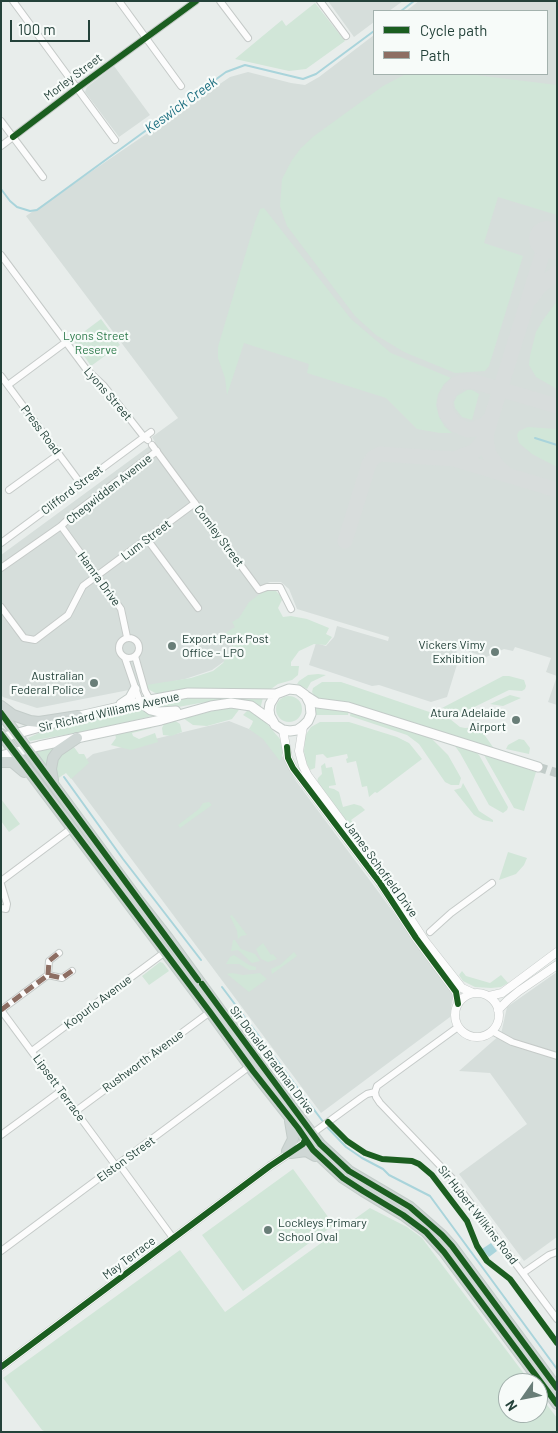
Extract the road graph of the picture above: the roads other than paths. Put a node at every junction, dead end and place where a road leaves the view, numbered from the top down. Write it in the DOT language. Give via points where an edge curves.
graph roads {
  1 [pos="13,1"];
  2 [pos="119,1"];
  3 [pos="196,1"];
  4 [pos="220,1"];
  5 [pos="320,1"];
  6 [pos="346,36"];
  7 [pos="146,37"];
  8 [pos="248,38"];
  9 [pos="181,86"];
  10 [pos="77,88"];
  11 [pos="1,121"];
  12 [pos="13,137"];
  13 [pos="115,140"];
  14 [pos="1,146"];
  15 [pos="43,177"];
  16 [pos="1,254"];
  17 [pos="66,342"];
  18 [pos="1,376"];
  19 [pos="8,385"];
  20 [pos="151,432"];
  21 [pos="148,441"];
  22 [pos="157,451"];
  23 [pos="59,454"];
  24 [pos="81,484"];
  25 [pos="9,490"];
  26 [pos="194,503"];
  27 [pos="61,526"];
  28 [pos="146,539"];
  29 [pos="2,541"];
  30 [pos="1,568"];
  31 [pos="97,576"];
  32 [pos="1,607"];
  33 [pos="198,608"];
  34 [pos="291,609"];
  35 [pos="127,637"];
  36 [pos="135,656"];
  37 [pos="125,658"];
  38 [pos="135,689"];
  39 [pos="276,694"];
  40 [pos="305,696"];
  41 [pos="145,701"];
  42 [pos="1,706"];
  43 [pos="210,706"];
  44 [pos="111,709"];
  45 [pos="1,713"];
  46 [pos="78,716"];
  47 [pos="272,721"];
  48 [pos="303,726"];
  49 [pos="282,730"];
  50 [pos="17,734"];
  51 [pos="2,737"];
  52 [pos="77,738"];
  53 [pos="27,749"];
  54 [pos="15,752"];
  55 [pos="1,756"];
  56 [pos="1,762"];
  57 [pos="538,767"];
  58 [pos="53,784"];
  59 [pos="49,798"];
  60 [pos="72,828"];
  61 [pos="1,882"];
  62 [pos="492,883"];
  63 [pos="139,901"];
  64 [pos="1,908"];
  65 [pos="430,932"];
  66 [pos="420,933"];
  67 [pos="425,941"];
  68 [pos="165,952"];
  69 [pos="557,952"];
  70 [pos="59,953"];
  71 [pos="557,965"];
  72 [pos="72,971"];
  73 [pos="48,975"];
  74 [pos="473,993"];
  75 [pos="489,996"];
  76 [pos="458,1004"];
  77 [pos="1,1010"];
  78 [pos="498,1010"];
  79 [pos="210,1012"];
  80 [pos="7,1018"];
  81 [pos="1,1023"];
  82 [pos="458,1026"];
  83 [pos="492,1031"];
  84 [pos="32,1052"];
  85 [pos="557,1056"];
  86 [pos="250,1066"];
  87 [pos="61,1091"];
  88 [pos="375,1092"];
  89 [pos="76,1111"];
  90 [pos="290,1118"];
  91 [pos="313,1134"];
  92 [pos="1,1135"];
  93 [pos="289,1152"];
  94 [pos="322,1160"];
  95 [pos="117,1165"];
  96 [pos="173,1238"];
  97 [pos="1,1251"];
  98 [pos="557,1252"];
  99 [pos="523,1273"];
  100 [pos="557,1319"];
  101 [pos="1,1367"];
  102 [pos="557,1388"];
  103 [pos="557,1404"];
  1 -- 10 [label="street"];
  2 -- 7 [label="street"];
  3 -- 7 [label="street, Morley Street"];
  4 -- 8 [label="street"];
  5 -- 6 [label="street"];
  7 -- 9 [label="street"];
  7 -- 10 [label="street, Morley Street"];
  10 -- 12 [label="street, Morley Street"];
  10 -- 13 [label="street"];
  11 -- 12 [label="street"];
  12 -- 14 [label="street, Morley Street"];
  12 -- 15 [label="street"];
  16 -- 17 [label="street, Lyons Street"];
  17 -- 19 [label="street"];
  17 -- 21 [label="street, Lyons Street"];
  18 -- 19 [label="street, Press Road"];
  19 -- 23 [label="street, Press Road"];
  20 -- 21 [label="street, Clifford Street"];
  21 -- 22 [label="street, Comley Street"];
  21 -- 24 [label="street, Clifford Street"];
  22 -- 26 [label="street, Comley Street"];
  22 -- 27 [label="street, Chegwidden Avenue"];
  23 -- 24 [label="street, Press Road"];
  23 -- 25 [label="street"];
  24 -- 29 [label="street, Clifford Street"];
  26 -- 28 [label="street, Lum Street"];
  26 -- 34 [label="street, Comley Street" via="259,590 267,586 280,587"];
  27 -- 30 [label="street, Chegwidden Avenue"];
  27 -- 31 [label="street, Hamra Drive"];
  28 -- 31 [label="street, Lum Street"];
  28 -- 33 [label="street"];
  31 -- 32 [label="street, Lum Street" via="83,586 68,614 36,640 24,638"];
  31 -- 35 [label="street, Hamra Drive" via="121,609"];
  35 -- 36 [label="street" via="138,643"];
  35 -- 37 [label="street" via="118,647"];
  36 -- 37 [label="street"];
  36 -- 41 [label="street"];
  37 -- 38 [label="street"];
  38 -- 41 [label="street"];
  38 -- 44 [label="main road" via="127,701"];
  39 -- 40 [label="main road" via="289,689 298,690"];
  39 -- 41 [label="main road, Sir Richard Williams Avenue" via="196,692"];
  39 -- 47 [label="main road" via="270,704"];
  40 -- 48 [label="main road" via="311,714"];
  40 -- 57 [label="main road" via="316,703 348,707"];
  41 -- 43 [label="main road" via="151,710 166,712"];
  41 -- 44 [label="main road, Sir Richard Williams Avenue"];
  42 -- 46 [label="main road" via="30,721"];
  43 -- 47 [label="main road, Sir Richard Williams Avenue" via="246,704"];
  43 -- 52 [label="main road, Sir Richard Williams Avenue"];
  44 -- 46 [label="main road, Sir Richard Williams Avenue"];
  45 -- 50 [label="main road, Sir Donald Bradman Drive"];
  46 -- 50 [label="main road, Sir Richard Williams Avenue"];
  47 -- 49 [label="main road"];
  48 -- 49 [label="main road" via="297,730"];
  48 -- 66 [label="street, James Schofield Drive" via="299,751 302,766"];
  49 -- 76 [label="street, James Schofield Drive" via="293,768 456,992"];
  50 -- 51 [label="main road, Sir Richard Williams Avenue"];
  50 -- 53 [label="main road, Sir Donald Bradman Drive"];
  51 -- 54 [label="main road, Sir Donald Bradman Drive"];
  52 -- 53 [label="main road, Sir Richard Williams Avenue"];
  52 -- 58 [label="main road" via="53,758"];
  53 -- 54 [label="main road, Sir Richard Williams Avenue"];
  53 -- 58 [label="main road, Sir Donald Bradman Drive"];
  54 -- 55 [label="main road, Sir Richard Williams Avenue"];
  54 -- 59 [label="main road, Sir Donald Bradman Drive"];
  56 -- 59 [label="main road" via="12,762 21,768"];
  58 -- 63 [label="main road, Sir Donald Bradman Drive"];
  59 -- 60 [label="main road, Sir Donald Bradman Drive"];
  60 -- 61 [label="street"];
  60 -- 68 [label="main road, Sir Donald Bradman Drive"];
  61 -- 64 [label="street" via="7,904 6,909"];
  62 -- 65 [label="street"];
  63 -- 68 [label="main road" via="166,944"];
  63 -- 91 [label="main road, Sir Donald Bradman Drive" via="301,1118 305,1132"];
  65 -- 66 [label="street"];
  65 -- 67 [label="street"];
  66 -- 67 [label="street, James Schofield Drive"];
  67 -- 74 [label="street, James Schofield Drive" via="462,988"];
  68 -- 79 [label="main road, Sir Donald Bradman Drive"];
  68 -- 84 [label="street, Kopurlo Avenue"];
  69 -- 75 [label="street" via="502,993"];
  70 -- 73 [label="street" via="49,961"];
  71 -- 78 [label="street" via="518,991"];
  72 -- 73 [label="street" via="62,978"];
  73 -- 77 [label="street"];
  74 -- 75 [label="street"];
  74 -- 76 [label="street"];
  75 -- 78 [label="street"];
  76 -- 82 [label="street" via="455,1015"];
  77 -- 80 [label="street, Lipsett Terrace"];
  78 -- 83 [label="street" via="498,1022"];
  79 -- 86 [label="main road, Sir Donald Bradman Drive"];
  79 -- 89 [label="street, Rushworth Avenue"];
  80 -- 81 [label="street"];
  80 -- 84 [label="street, Lipsett Terrace"];
  82 -- 83 [label="street" via="474,1037"];
  82 -- 88 [label="street" via="377,1086"];
  83 -- 85 [label="street" via="512,1042"];
  84 -- 87 [label="street, Lipsett Terrace"];
  86 -- 90 [label="main road, Sir Donald Bradman Drive"];
  86 -- 95 [label="street, Elston Street"];
  87 -- 89 [label="street, Lipsett Terrace"];
  87 -- 92 [label="street"];
  88 -- 91 [label="street" via="361,1098"];
  88 -- 99 [label="street, Sir Hubert Wilkins Road" via="380,1102 451,1177"];
  89 -- 95 [label="street, Lipsett Terrace"];
  90 -- 91 [label="main road, Sir Donald Bradman Drive"];
  90 -- 93 [label="main road" via="293,1136"];
  91 -- 93 [label="street, May Terrace"];
  91 -- 94 [label="main road, Sir Donald Bradman Drive"];
  91 -- 102 [label="main road" via="349,1171 410,1206 442,1235"];
  93 -- 94 [label="main road" via="306,1151"];
  93 -- 96 [label="street, May Terrace"];
  94 -- 103 [label="main road, Sir Donald Bradman Drive" via="426,1232"];
  95 -- 96 [label="street, Lipsett Terrace"];
  95 -- 97 [label="street, Elston Street"];
  96 -- 101 [label="street, May Terrace"];
  98 -- 99 [label="street"];
  99 -- 100 [label="street, Sir Hubert Wilkins Road"];
}
